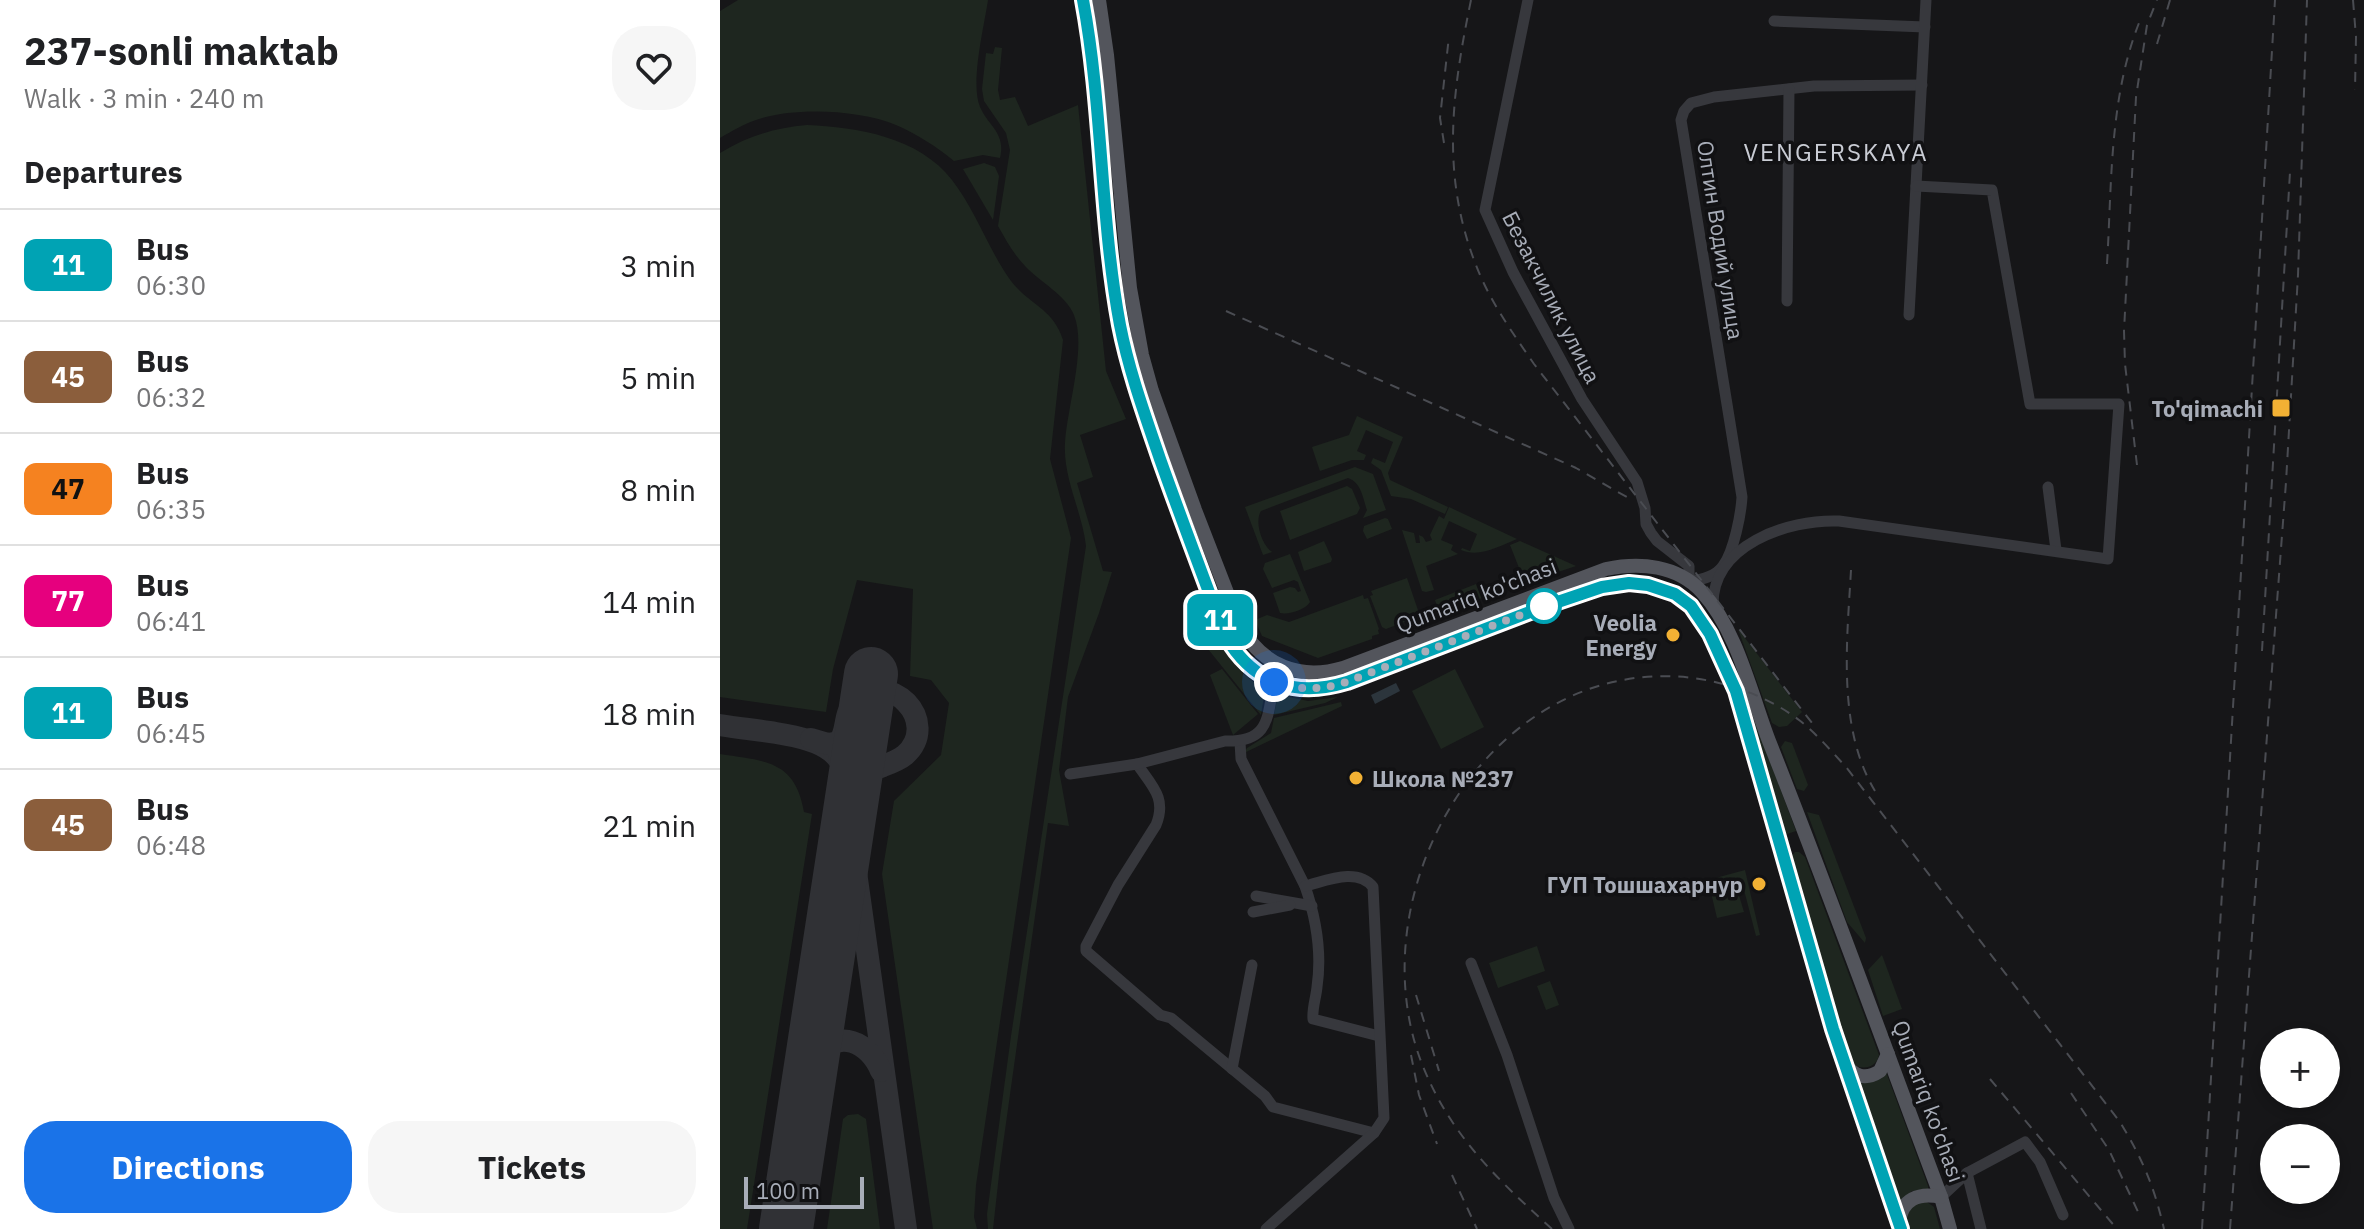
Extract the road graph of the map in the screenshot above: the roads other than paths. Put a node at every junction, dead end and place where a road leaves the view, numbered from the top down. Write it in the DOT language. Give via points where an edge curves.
graph roads {
  1 [pos="1083,0"];
  2 [pos="1099,0"];
  3 [pos="1528,0"];
  4 [pos="1926,0"];
  5 [pos="1774,21"];
  6 [pos="1925,27"];
  7 [pos="1922,85"];
  8 [pos="1789,89"];
  9 [pos="1103,94"];
  10 [pos="1916,186"];
  11 [pos="1787,301"];
  12 [pos="1909,315"];
  13 [pos="2048,487"];
  14 [pos="1188,513"];
  15 [pos="1737,527"];
  16 [pos="1753,542"];
  17 [pos="2056,550"];
  18 [pos="1723,566"];
  19 [pos="1689,581"];
  20 [pos="1713,607"];
  21 [pos="1434,641"];
  22 [pos="1274,682"];
  23 [pos="1751,713"];
  24 [pos="1240,742"];
  25 [pos="1137,764"];
  26 [pos="1070,774"];
  27 [pos="1811,848"];
  28 [pos="1782,854"];
  29 [pos="1305,886"];
  30 [pos="1256,896"];
  31 [pos="1294,903"];
  32 [pos="1312,906"];
  33 [pos="1253,912"];
  34 [pos="1471,963"];
  35 [pos="1252,965"];
  36 [pos="1379,1036"];
  37 [pos="1888,1054"];
  38 [pos="1844,1063"];
  39 [pos="1232,1069"];
  40 [pos="1374,1133"];
  41 [pos="1963,1177"];
  42 [pos="1941,1197"];
  43 [pos="2063,1215"];
  44 [pos="1900,1226"];
  45 [pos="1266,1229"];
  46 [pos="1569,1229"];
  47 [pos="1950,1229"];
  48 [pos="1981,1229"];
  1 -- 9 [label="main road, Qumariq ko'chasi"];
  2 -- 9 [label="main road, Qumariq ko'chasi"];
  3 -- 19 [label="street, Безакчилик улица" via="1485,210 1575,387 1637,482 1646,524 1657,541 1689,566"];
  4 -- 6 [label="street"];
  5 -- 6 [label="street"];
  6 -- 7 [label="street"];
  7 -- 8 [label="street, Олтин Водий улица"];
  7 -- 10 [label="street"];
  8 -- 11 [label="street"];
  8 -- 15 [label="street, Олтин Водий улица" via="1697,101 1687,106 1681,120 1740,478"];
  9 -- 14 [label="main road, Qumariq ko'chasi" via="1135,322"];
  10 -- 12 [label="street"];
  10 -- 17 [label="street" via="1992,190 2030,404 2119,404 2108,559"];
  13 -- 17 [label="street"];
  14 -- 21 [label="main road, Qumariq ko'chasi" via="1240,626 1252,645 1275,664 1305,673 1328,672"];
  14 -- 22 [label="main road, Qumariq ko'chasi" via="1225,635 1246,663"];
  15 -- 16 [label="street" via="1742,538"];
  15 -- 18 [label="street, Олтин Водий улица"];
  16 -- 17 [label="street" via="1777,529 1822,520"];
  16 -- 18 [label="street"];
  18 -- 19 [label="street" via="1708,577"];
  18 -- 20 [label="street, Олтин Водий улица"];
  19 -- 20 [label="main road, Qumariq ko'chasi"];
  19 -- 21 [label="main road, Qumariq ko'chasi" via="1655,567 1616,567"];
  20 -- 23 [label="main road, Qumariq ko'chasi" via="1732,641"];
  21 -- 22 [label="main road, Qumariq ko'chasi" via="1335,686 1303,688"];
  21 -- 23 [label="main road, Qumariq ko'chasi" via="1602,587 1648,585 1675,594 1697,612"];
  22 -- 24 [label="street" via="1262,728"];
  23 -- 27 [label="main road, Qumariq ko'chasi"];
  23 -- 28 [label="main road, Qumariq ko'chasi"];
  24 -- 25 [label="street" via="1225,741"];
  24 -- 29 [label="street" via="1241,759"];
  25 -- 26 [label="street"];
  25 -- 39 [label="street" via="1160,798 1160,815 1101,915 1086,951"];
  27 -- 28 [label="main road" via="1798,844"];
  27 -- 37 [label="main road, Qumariq ko'chasi"];
  28 -- 38 [label="main road, Qumariq ko'chasi"];
  29 -- 32 [label="street"];
  29 -- 36 [label="street" via="1356,876 1373,887"];
  30 -- 31 [label="street"];
  31 -- 32 [label="street"];
  31 -- 33 [label="street"];
  32 -- 36 [label="street" via="1318,966 1313,1019"];
  34 -- 46 [label="street"];
  35 -- 39 [label="street"];
  36 -- 40 [label="street" via="1384,1118"];
  37 -- 38 [label="main road" via="1880,1071 1868,1077 1856,1075"];
  37 -- 42 [label="main road, Qumariq ko'chasi"];
  38 -- 44 [label="main road, Qumariq ko'chasi"];
  39 -- 40 [label="street" via="1276,1108"];
  40 -- 45 [label="street"];
  41 -- 42 [label="street"];
  41 -- 43 [label="street" via="2025,1142 2040,1162"];
  41 -- 48 [label="street"];
  42 -- 44 [label="main road" via="1908,1200"];
  42 -- 47 [label="main road, Qumariq ko'chasi"];
}
